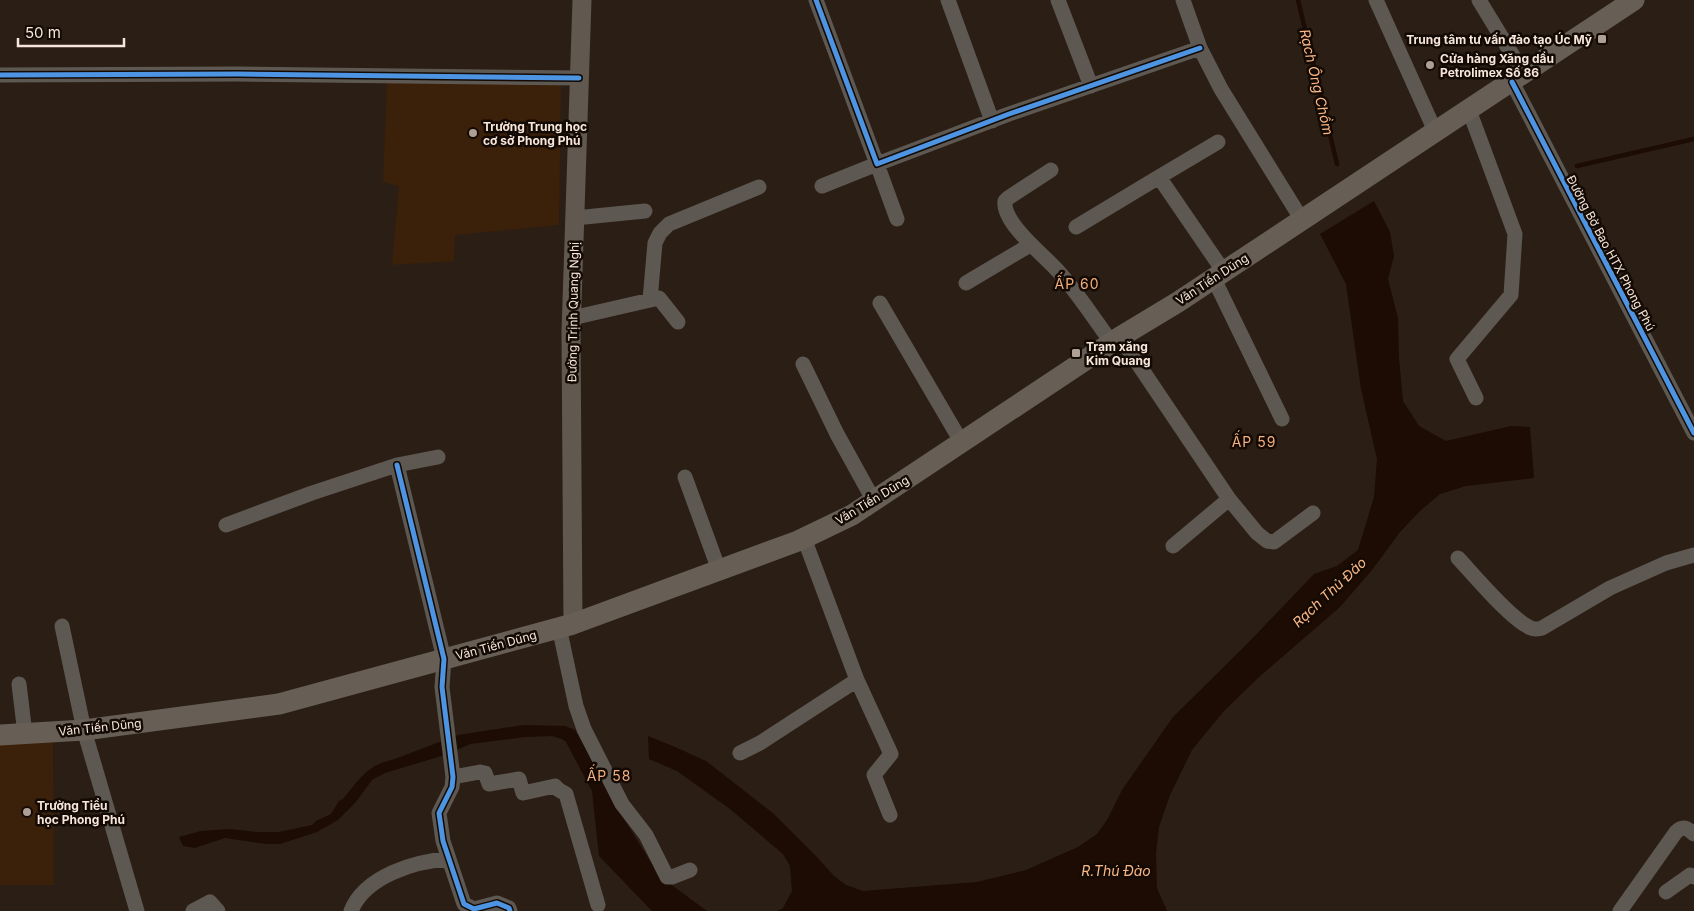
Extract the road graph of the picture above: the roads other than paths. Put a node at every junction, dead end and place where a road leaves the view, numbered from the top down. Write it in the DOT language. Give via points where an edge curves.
graph roads {
  1 [pos="582,0"];
  2 [pos="816,0"];
  3 [pos="948,0"];
  4 [pos="1058,0"];
  5 [pos="1183,0"];
  6 [pos="1376,0"];
  7 [pos="1479,0"];
  8 [pos="1634,0"];
  9 [pos="1200,48"];
  10 [pos="0,75"];
  11 [pos="579,78"];
  12 [pos="1518,78"];
  13 [pos="1090,86"];
  14 [pos="1469,110"];
  15 [pos="992,121"];
  16 [pos="1435,131"];
  17 [pos="1218,142"];
  18 [pos="877,164"];
  19 [pos="1052,170"];
  20 [pos="1159,177"];
  21 [pos="822,186"];
  22 [pos="759,187"];
  23 [pos="645,211"];
  24 [pos="575,218"];
  25 [pos="897,219"];
  26 [pos="1302,220"];
  27 [pos="1076,227"];
  28 [pos="1030,245"];
  29 [pos="1219,275"];
  30 [pos="966,283"];
  31 [pos="650,300"];
  32 [pos="880,303"];
  33 [pos="572,318"];
  34 [pos="678,322"];
  35 [pos="1116,340"];
  36 [pos="803,364"];
  37 [pos="1476,398"];
  38 [pos="1282,419"];
  39 [pos="1694,433"];
  40 [pos="962,443"];
  41 [pos="438,457"];
  42 [pos="397,465"];
  43 [pos="685,477"];
  44 [pos="1229,499"];
  45 [pos="874,500"];
  46 [pos="1313,513"];
  47 [pos="226,525"];
  48 [pos="804,538"];
  49 [pos="1173,546"];
  50 [pos="1694,555"];
  51 [pos="1458,558"];
  52 [pos="719,570"];
  53 [pos="566,625"];
  54 [pos="62,626"];
  55 [pos="444,659"];
  56 [pos="857,680"];
  57 [pos="19,684"];
  58 [pos="84,730"];
  59 [pos="8,733"];
  60 [pos="740,753"];
  61 [pos="452,777"];
  62 [pos="890,815"];
  63 [pos="1694,834"];
  64 [pos="449,859"];
  65 [pos="690,870"];
  66 [pos="1694,877"];
  67 [pos="1666,892"];
  68 [pos="598,905"];
  69 [pos="137,911"];
  70 [pos="193,911"];
  71 [pos="218,911"];
  72 [pos="352,911"];
  73 [pos="510,911"];
  74 [pos="1620,911"];
  1 -- 11 [label="main road, Đường Trịnh Quang Nghị"];
  2 -- 18 [label="street"];
  3 -- 15 [label="street"];
  4 -- 13 [label="street"];
  5 -- 9 [label="street"];
  6 -- 16 [label="street"];
  7 -- 12 [label="street, Đường Bờ Bao HTX Phong Phú"];
  8 -- 12 [label="highway, Văn Tiến Dũng"];
  9 -- 13 [label="street"];
  9 -- 26 [label="street" via="1221,90"];
  10 -- 11 [label="street"];
  11 -- 24 [label="main road, Đường Trịnh Quang Nghị"];
  12 -- 14 [label="highway, Văn Tiến Dũng"];
  12 -- 39 [label="street, Đường Bờ Bao HTX Phong Phú"];
  13 -- 15 [label="street"];
  14 -- 16 [label="highway, Văn Tiến Dũng"];
  14 -- 37 [label="street" via="1515,234 1511,295 1457,359"];
  15 -- 18 [label="street"];
  16 -- 26 [label="highway, Văn Tiến Dũng"];
  17 -- 20 [label="street"];
  18 -- 21 [label="street"];
  18 -- 25 [label="street"];
  19 -- 28 [label="street" via="1005,201 1006,211"];
  20 -- 27 [label="street"];
  20 -- 29 [label="street"];
  22 -- 31 [label="street" via="669,224 660,233 655,243"];
  23 -- 24 [label="street"];
  24 -- 33 [label="main road, Đường Trịnh Quang Nghị"];
  26 -- 29 [label="highway, Văn Tiến Dũng"];
  28 -- 30 [label="street"];
  28 -- 35 [label="street" via="1058,271"];
  29 -- 35 [label="highway, Văn Tiến Dũng"];
  29 -- 38 [label="street"];
  31 -- 33 [label="street"];
  31 -- 34 [label="street" via="659,298"];
  32 -- 40 [label="street"];
  33 -- 53 [label="main road, Đường Trịnh Quang Nghị"];
  35 -- 40 [label="highway, Văn Tiến Dũng"];
  35 -- 44 [label="street"];
  36 -- 45 [label="street"];
  40 -- 45 [label="highway, Văn Tiến Dũng"];
  41 -- 42 [label="street"];
  42 -- 47 [label="street"];
  42 -- 55 [label="street"];
  43 -- 52 [label="street"];
  44 -- 46 [label="street" via="1267,541 1274,542"];
  44 -- 49 [label="street"];
  45 -- 48 [label="highway, Văn Tiến Dũng" via="852,515"];
  48 -- 52 [label="highway, Văn Tiến Dũng"];
  48 -- 56 [label="street"];
  50 -- 51 [label="street" via="1635,575 1542,628 1531,629"];
  52 -- 53 [label="highway, Văn Tiến Dũng"];
  53 -- 55 [label="highway, Văn Tiến Dũng"];
  53 -- 65 [label="street" via="576,706 584,729 622,804 646,835 667,877"];
  54 -- 58 [label="street"];
  55 -- 58 [label="highway, Văn Tiến Dũng" via="279,704"];
  55 -- 61 [label="street" via="442,687"];
  56 -- 60 [label="street"];
  56 -- 62 [label="street" via="891,754 874,775"];
  57 -- 59 [label="street"];
  58 -- 59 [label="highway, Văn Tiến Dũng"];
  58 -- 69 [label="street"];
  61 -- 64 [label="street" via="452,787 439,813"];
  61 -- 68 [label="street" via="480,772 485,773 489,784 519,779 522,793 555,786 566,794"];
  63 -- 74 [label="street" via="1686,828 1676,832"];
  64 -- 72 [label="street" via="419,863 390,874 362,894"];
  64 -- 73 [label="street" via="464,904 474,909 497,903"];
  66 -- 67 [label="street" via="1690,875"];
  70 -- 71 [label="street" via="210,902"];
}
